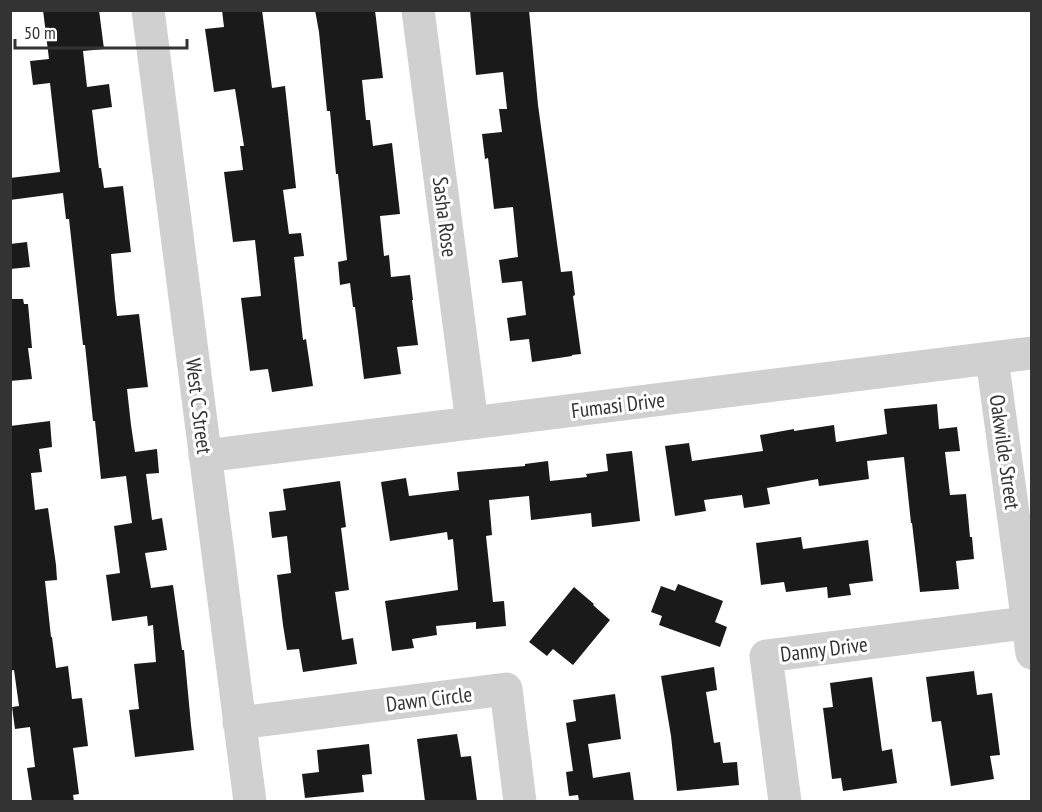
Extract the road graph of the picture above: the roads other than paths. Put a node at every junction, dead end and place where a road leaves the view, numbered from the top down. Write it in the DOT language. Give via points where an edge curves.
graph roads {
  1 [pos="148,10"];
  2 [pos="418,10"];
  3 [pos="1032,353"];
  4 [pos="992,358"];
  5 [pos="472,423"];
  6 [pos="205,456"];
  7 [pos="1030,633"];
  8 [pos="239,723"];
  9 [pos="250,801"];
  10 [pos="520,801"];
  11 [pos="785,801"];
  1 -- 6 [label="street, West C Street"];
  2 -- 5 [label="street, Sasha Rose"];
  3 -- 4 [label="street, Fumasi Drive"];
  4 -- 5 [label="street, Fumasi Drive"];
  4 -- 7 [label="street, Oakwilde Street"];
  5 -- 6 [label="street, Fumasi Drive"];
  6 -- 8 [label="street, West C Street"];
  7 -- 11 [label="street, Danny Drive" via="766,656"];
  8 -- 9 [label="street, West C Street"];
  8 -- 10 [label="street, Dawn Circle" via="506,689"];
}
